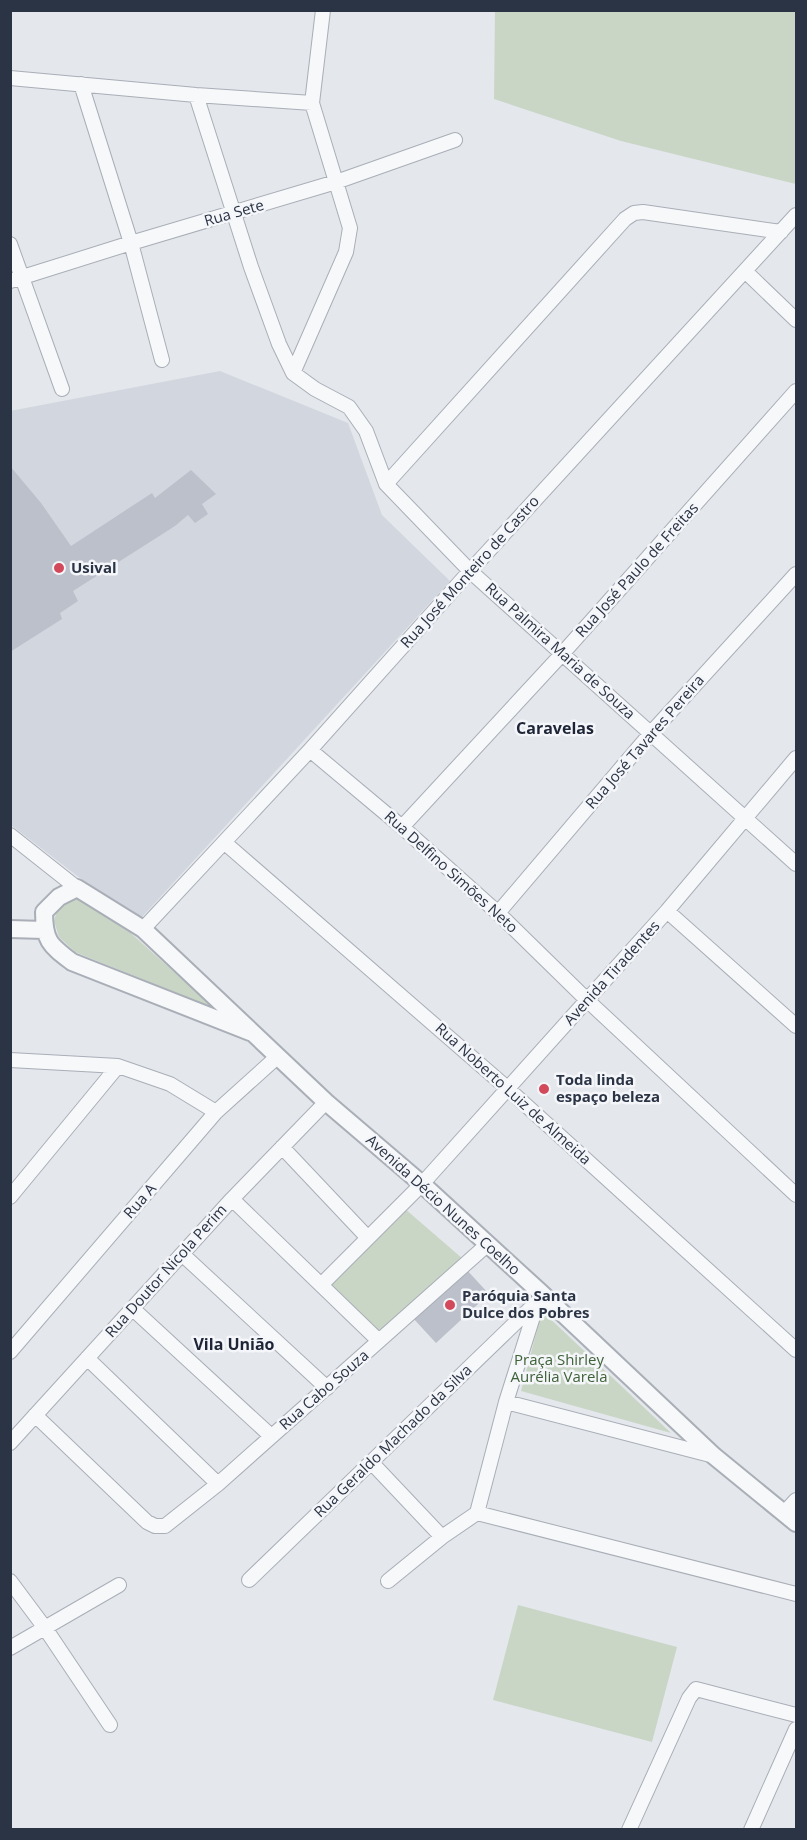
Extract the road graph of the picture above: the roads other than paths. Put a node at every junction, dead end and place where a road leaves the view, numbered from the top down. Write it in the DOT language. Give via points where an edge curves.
graph roads {
  1 [pos="322,11"];
  2 [pos="10,78"];
  3 [pos="81,84"];
  4 [pos="196,94"];
  5 [pos="312,103"];
  6 [pos="455,140"];
  7 [pos="336,182"];
  8 [pos="234,213"];
  9 [pos="796,215"];
  10 [pos="781,232"];
  11 [pos="131,243"];
  12 [pos="10,244"];
  13 [pos="745,270"];
  14 [pos="16,279"];
  15 [pos="796,320"];
  16 [pos="162,360"];
  17 [pos="294,373"];
  18 [pos="62,389"];
  19 [pos="796,391"];
  20 [pos="387,484"];
  21 [pos="470,571"];
  22 [pos="796,574"];
  23 [pos="562,654"];
  24 [pos="651,733"];
  25 [pos="310,750"];
  26 [pos="796,758"];
  27 [pos="745,818"];
  28 [pos="402,827"];
  29 [pos="10,835"];
  30 [pos="225,843"];
  31 [pos="796,864"];
  32 [pos="77,888"];
  33 [pos="667,911"];
  34 [pos="498,913"];
  35 [pos="10,929"];
  36 [pos="143,929"];
  37 [pos="44,930"];
  38 [pos="587,1000"];
  39 [pos="796,1026"];
  40 [pos="250,1032"];
  41 [pos="276,1057"];
  42 [pos="10,1060"];
  43 [pos="118,1066"];
  44 [pos="507,1088"];
  45 [pos="326,1102"];
  46 [pos="216,1112"];
  47 [pos="282,1147"];
  48 [pos="422,1184"];
  49 [pos="796,1195"];
  50 [pos="10,1197"];
  51 [pos="232,1199"];
  52 [pos="368,1238"];
  53 [pos="488,1244"];
  54 [pos="182,1254"];
  55 [pos="322,1284"];
  56 [pos="539,1297"];
  57 [pos="134,1309"];
  58 [pos="379,1341"];
  59 [pos="796,1350"];
  60 [pos="10,1352"];
  61 [pos="87,1358"];
  62 [pos="327,1388"];
  63 [pos="506,1402"];
  64 [pos="36,1415"];
  65 [pos="271,1436"];
  66 [pos="10,1443"];
  67 [pos="714,1456"];
  68 [pos="372,1463"];
  69 [pos="218,1484"];
  70 [pos="793,1512"];
  71 [pos="477,1513"];
  72 [pos="442,1537"];
  73 [pos="249,1580"];
  74 [pos="10,1581"];
  75 [pos="388,1581"];
  76 [pos="119,1585"];
  77 [pos="796,1594"];
  78 [pos="45,1628"];
  79 [pos="10,1648"];
  80 [pos="796,1715"];
  81 [pos="110,1725"];
  82 [pos="796,1729"];
  83 [pos="628,1830"];
  84 [pos="751,1830"];
  1 -- 5 [label="street"];
  2 -- 3 [label="street"];
  3 -- 4 [label="street"];
  3 -- 11 [label="street"];
  4 -- 5 [label="street"];
  4 -- 8 [label="street"];
  5 -- 7 [label="street"];
  6 -- 7 [label="street, Rua Sete"];
  7 -- 8 [label="street, Rua Sete"];
  7 -- 17 [label="street" via="350,228 346,252"];
  8 -- 11 [label="street, Rua Sete"];
  8 -- 17 [label="street" via="279,345"];
  9 -- 10 [label="street, Rua José Monteiro de Castro"];
  10 -- 13 [label="street, Rua José Monteiro de Castro"];
  10 -- 20 [label="street" via="634,213"];
  11 -- 14 [label="street, Rua Sete"];
  11 -- 16 [label="street"];
  12 -- 14 [label="street"];
  13 -- 15 [label="street"];
  13 -- 21 [label="street, Rua José Monteiro de Castro"];
  14 -- 18 [label="street"];
  17 -- 20 [label="street, Rua Palmira Maria de Souza" via="349,407 366,431"];
  19 -- 23 [label="street, Rua José Paulo de Freitas"];
  20 -- 21 [label="street, Rua Palmira Maria de Souza"];
  21 -- 23 [label="street, Rua Palmira Maria de Souza"];
  21 -- 25 [label="street, Rua José Monteiro de Castro"];
  22 -- 24 [label="street, Rua José Tavares Pereira"];
  23 -- 24 [label="street, Rua Palmira Maria de Souza"];
  23 -- 28 [label="street, Rua José Paulo de Freitas"];
  24 -- 27 [label="street, Rua Palmira Maria de Souza"];
  24 -- 34 [label="street, Rua José Tavares Pereira"];
  25 -- 28 [label="street, Rua Delfino Simões Neto"];
  25 -- 30 [label="street, Rua José Monteiro de Castro"];
  26 -- 27 [label="street, Avenida Tiradentes"];
  27 -- 31 [label="street, Rua Palmira Maria de Souza"];
  27 -- 33 [label="street, Avenida Tiradentes"];
  28 -- 34 [label="street, Rua Delfino Simões Neto"];
  29 -- 32 [label="street"];
  30 -- 36 [label="street, Rua José Monteiro de Castro"];
  30 -- 44 [label="street, Rua Noberto Luiz de Almeida"];
  32 -- 36 [label="street, Avenida Décio Nunes Coelho"];
  32 -- 37 [label="street" via="59,897 44,912"];
  33 -- 38 [label="street, Avenida Tiradentes"];
  33 -- 39 [label="street"];
  34 -- 38 [label="street, Rua Delfino Simões Neto"];
  35 -- 37 [label="street"];
  36 -- 40 [label="street, Avenida Décio Nunes Coelho"];
  37 -- 40 [label="street" via="52,946 72,962"];
  38 -- 44 [label="street, Avenida Tiradentes"];
  38 -- 49 [label="street, Rua Delfino Simões Neto"];
  40 -- 41 [label="street, Avenida Décio Nunes Coelho"];
  41 -- 45 [label="street, Avenida Décio Nunes Coelho"];
  41 -- 46 [label="street, Rua A"];
  42 -- 43 [label="street"];
  43 -- 46 [label="street" via="170,1084"];
  43 -- 50 [label="street"];
  44 -- 48 [label="street, Avenida Tiradentes"];
  44 -- 59 [label="street, Rua Noberto Luiz de Almeida"];
  45 -- 47 [label="street, Rua Doutor Nicola Perim"];
  45 -- 48 [label="street, Avenida Décio Nunes Coelho"];
  46 -- 60 [label="street, Rua A"];
  47 -- 51 [label="street, Rua Doutor Nicola Perim"];
  47 -- 52 [label="street"];
  48 -- 52 [label="street, Avenida Tiradentes"];
  48 -- 53 [label="street, Avenida Décio Nunes Coelho"];
  51 -- 54 [label="street, Rua Doutor Nicola Perim"];
  51 -- 55 [label="street"];
  52 -- 55 [label="street, Avenida Tiradentes"];
  53 -- 56 [label="street, Avenida Décio Nunes Coelho"];
  53 -- 58 [label="street, Rua Cabo Souza"];
  54 -- 57 [label="street, Rua Doutor Nicola Perim"];
  54 -- 62 [label="street"];
  55 -- 58 [label="street"];
  56 -- 63 [label="street"];
  56 -- 67 [label="street, Avenida Décio Nunes Coelho"];
  56 -- 68 [label="street, Rua Geraldo Machado da Silva"];
  57 -- 61 [label="street, Rua Doutor Nicola Perim"];
  57 -- 65 [label="street"];
  58 -- 62 [label="street, Rua Cabo Souza"];
  61 -- 64 [label="street, Rua Doutor Nicola Perim"];
  61 -- 69 [label="street"];
  62 -- 65 [label="street, Rua Cabo Souza"];
  63 -- 67 [label="street"];
  63 -- 71 [label="street"];
  64 -- 66 [label="street, Rua Doutor Nicola Perim"];
  64 -- 69 [label="street, Rua Cabo Souza" via="155,1526 165,1526"];
  65 -- 69 [label="street, Rua Cabo Souza"];
  67 -- 70 [label="street, Avenida Décio Nunes Coelho"];
  68 -- 72 [label="street"];
  68 -- 73 [label="street, Rua Geraldo Machado da Silva"];
  71 -- 72 [label="street"];
  71 -- 77 [label="street"];
  72 -- 75 [label="street"];
  74 -- 78 [label="street"];
  76 -- 78 [label="street"];
  78 -- 79 [label="street"];
  78 -- 81 [label="street"];
  80 -- 83 [label="street" via="696,1689"];
  82 -- 84 [label="street"];
}
